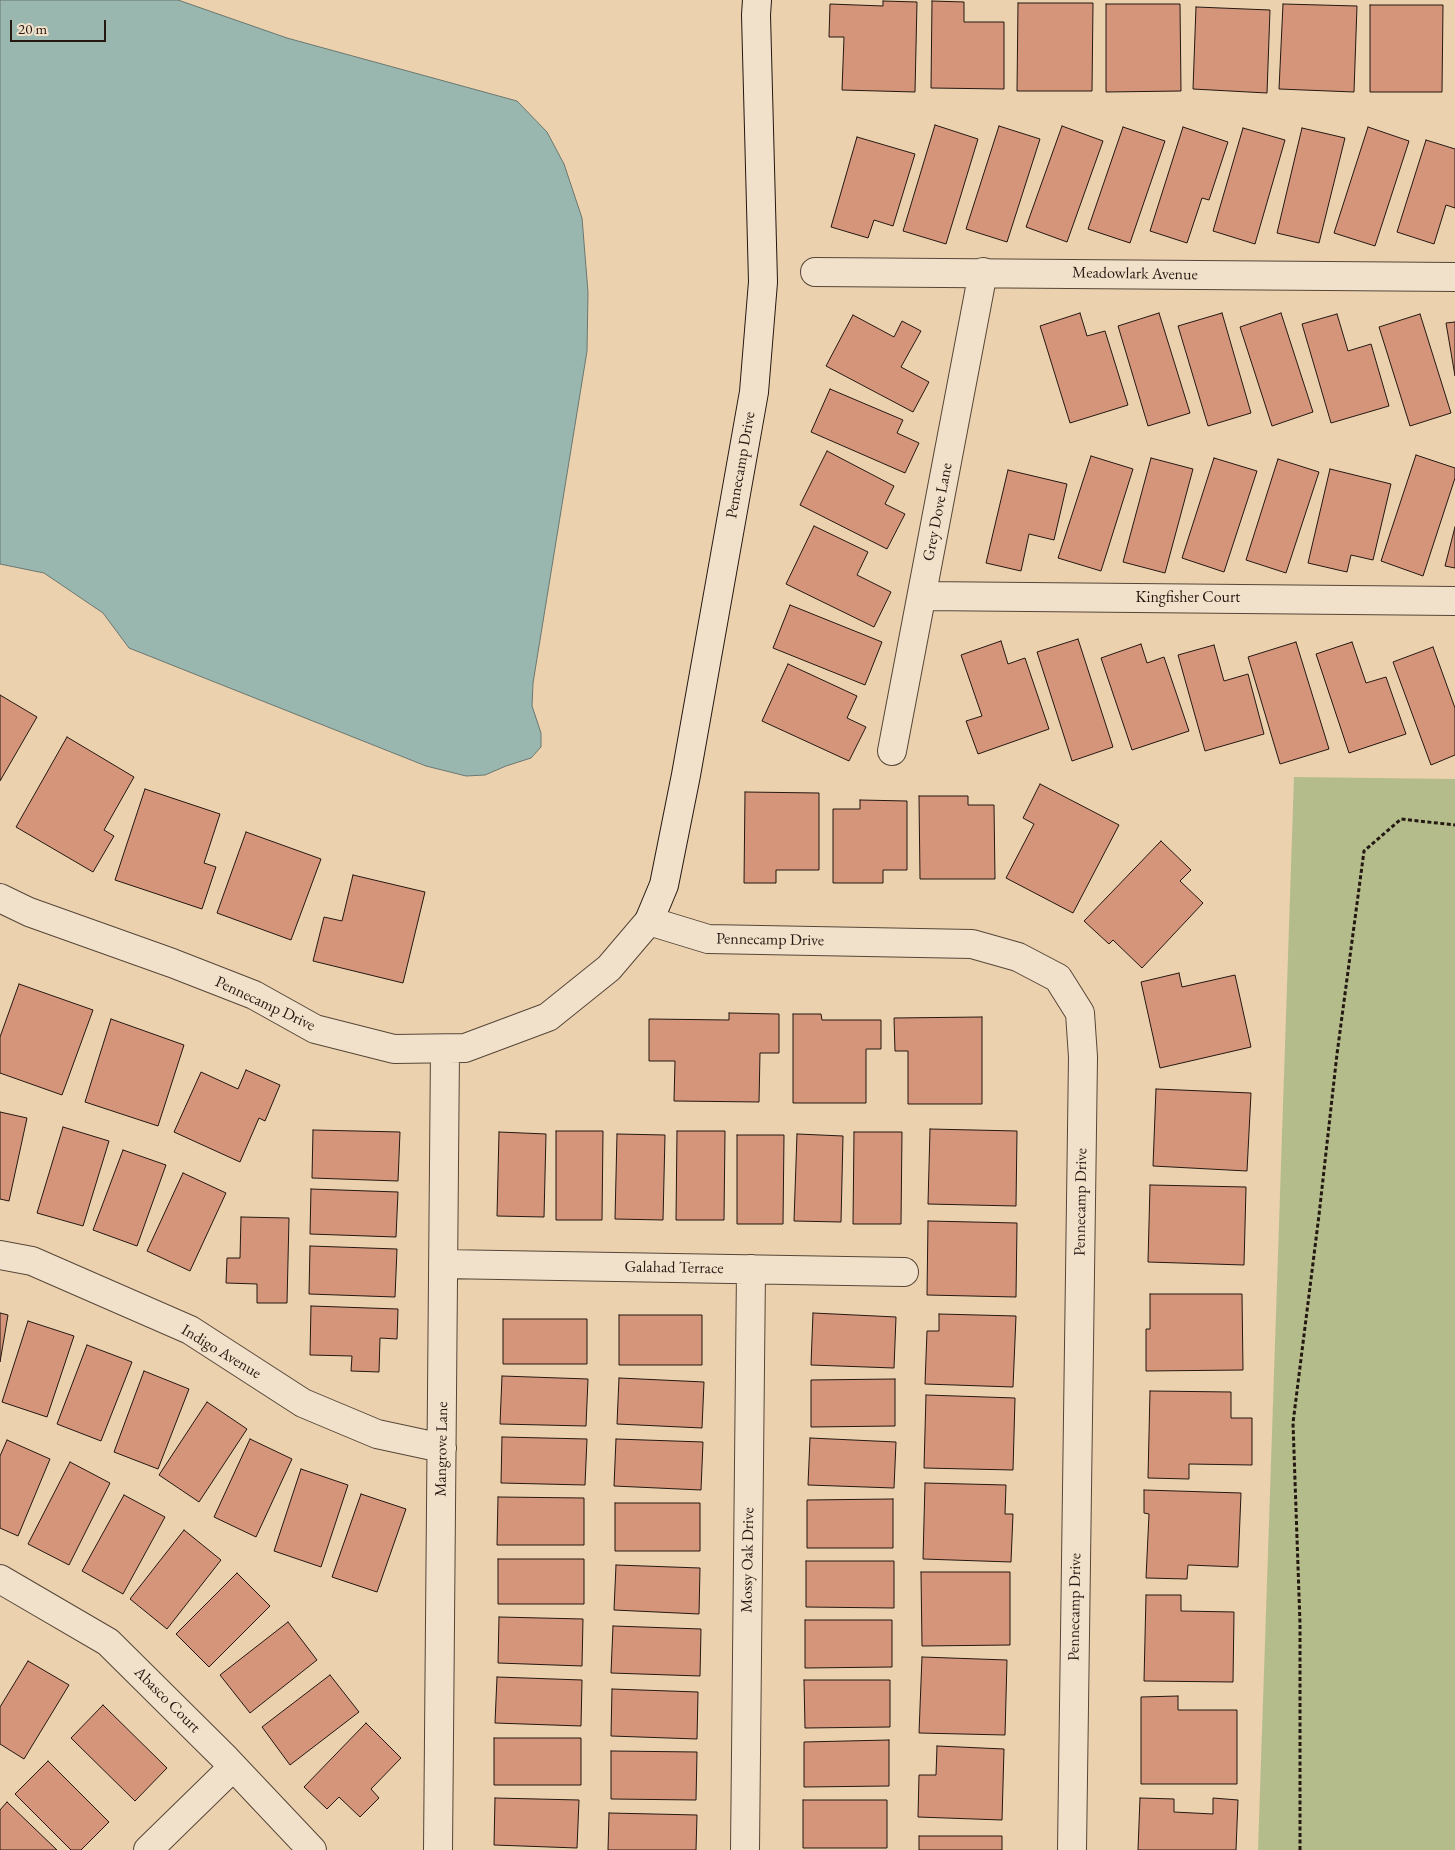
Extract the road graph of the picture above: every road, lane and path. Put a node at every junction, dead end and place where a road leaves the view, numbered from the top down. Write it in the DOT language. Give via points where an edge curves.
graph roads {
  1 [pos="757,0"];
  2 [pos="815,272"];
  3 [pos="983,272"];
  4 [pos="1455,277"];
  5 [pos="922,596"];
  6 [pos="1455,600"];
  7 [pos="892,751"];
  8 [pos="1455,825"];
  9 [pos="0,898"];
  10 [pos="649,921"];
  11 [pos="445,1049"];
  12 [pos="0,1255"];
  13 [pos="443,1264"];
  14 [pos="751,1269"];
  15 [pos="904,1272"];
  16 [pos="442,1448"];
  17 [pos="0,1578"];
  18 [pos="233,1766"];
  19 [pos="148,1850"];
  20 [pos="312,1850"];
  21 [pos="438,1850"];
  22 [pos="745,1850"];
  23 [pos="1072,1850"];
  24 [pos="1300,1850"];
  1 -- 10 [label="street, Pennecamp Drive" via="763,282 754,392 686,775 664,885"];
  2 -- 3 [label="street, Meadowlark Avenue"];
  3 -- 4 [label="street, Meadowlark Avenue"];
  3 -- 5 [label="street, Grey Dove Lane"];
  5 -- 6 [label="street, Kingfisher Court"];
  5 -- 7 [label="street, Grey Dove Lane"];
  8 -- 24 [label="path" via="1401,819 1364,851 1293,1423 1300,1624"];
  9 -- 11 [label="street, Pennecamp Drive" via="29,912 254,995 315,1028 394,1049"];
  10 -- 11 [label="street, Pennecamp Drive" via="609,968 548,1017 465,1048"];
  10 -- 23 [label="street, Pennecamp Drive" via="708,939 972,944 1018,957 1058,978 1080,1013"];
  11 -- 13 [label="street, Mangrove Lane"];
  12 -- 16 [label="street, Indigo Avenue" via="32,1261 190,1330 303,1403 377,1434"];
  13 -- 14 [label="street, Galahad Terrace"];
  13 -- 16 [label="street, Mangrove Lane"];
  14 -- 15 [label="street, Galahad Terrace"];
  14 -- 22 [label="street, Mossy Oak Drive"];
  16 -- 21 [label="street, Mangrove Lane"];
  17 -- 18 [label="street, Abasco Court" via="108,1642"];
  18 -- 19 [label="street"];
  18 -- 20 [label="street, Abasco Court"];
}
